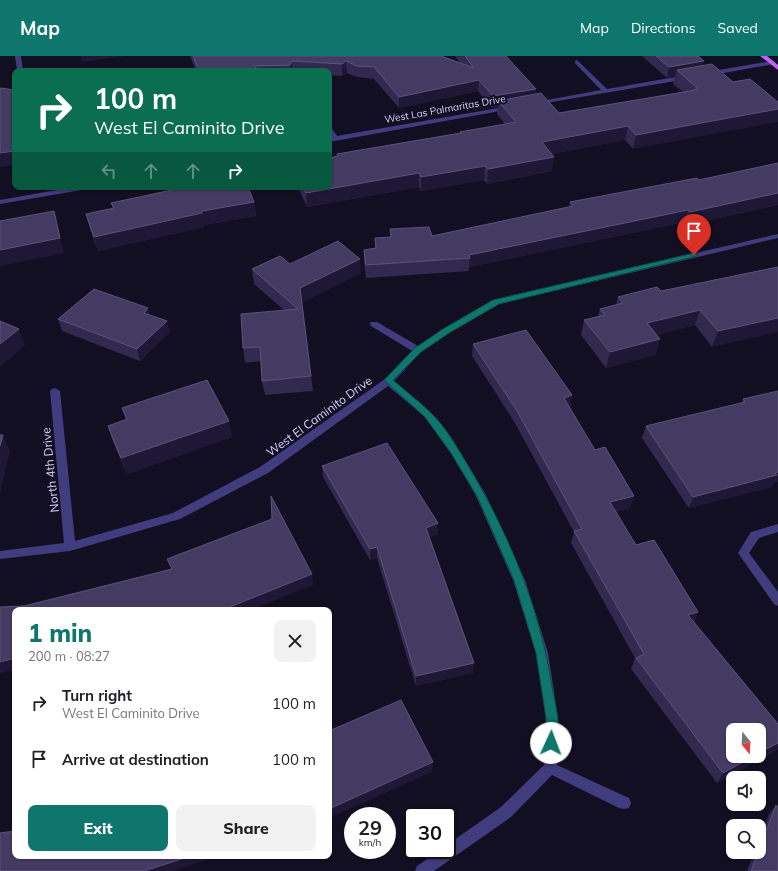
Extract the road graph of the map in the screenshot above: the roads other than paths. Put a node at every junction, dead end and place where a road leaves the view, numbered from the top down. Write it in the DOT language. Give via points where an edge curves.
graph roads {
  1 [pos="18,56"];
  2 [pos="763,56"];
  3 [pos="578,62"];
  4 [pos="772,63"];
  5 [pos="20,68"];
  6 [pos="778,68"];
  7 [pos="605,91"];
  8 [pos="528,105"];
  9 [pos="520,106"];
  10 [pos="332,139"];
  11 [pos="70,190"];
  12 [pos="0,202"];
  13 [pos="778,236"];
  14 [pos="374,324"];
  15 [pos="418,350"];
  16 [pos="388,380"];
  17 [pos="55,391"];
  18 [pos="778,528"];
  19 [pos="70,547"];
  20 [pos="0,555"];
  21 [pos="778,601"];
  22 [pos="550,768"];
  23 [pos="624,803"];
  24 [pos="422,871"];
  1 -- 5 [label="street"];
  2 -- 4 [label="main road"];
  3 -- 7 [label="street"];
  4 -- 6 [label="main road"];
  4 -- 7 [label="street"];
  7 -- 8 [label="street"];
  9 -- 10 [label="street, West Las Palmaritas Drive"];
  11 -- 12 [label="street"];
  13 -- 15 [label="street, West El Caminito Drive" via="496,302"];
  14 -- 15 [label="street"];
  15 -- 16 [label="street, West El Caminito Drive"];
  16 -- 19 [label="street, West El Caminito Drive" via="264,470 176,516"];
  16 -- 22 [label="street" via="428,415 454,450 481,495 519,580 542,653 552,718"];
  17 -- 19 [label="street, North 4th Drive"];
  18 -- 21 [label="street" via="755,535 743,553"];
  19 -- 20 [label="street, West El Caminito Drive"];
  22 -- 23 [label="street"];
  22 -- 24 [label="street" via="506,812"];
}
